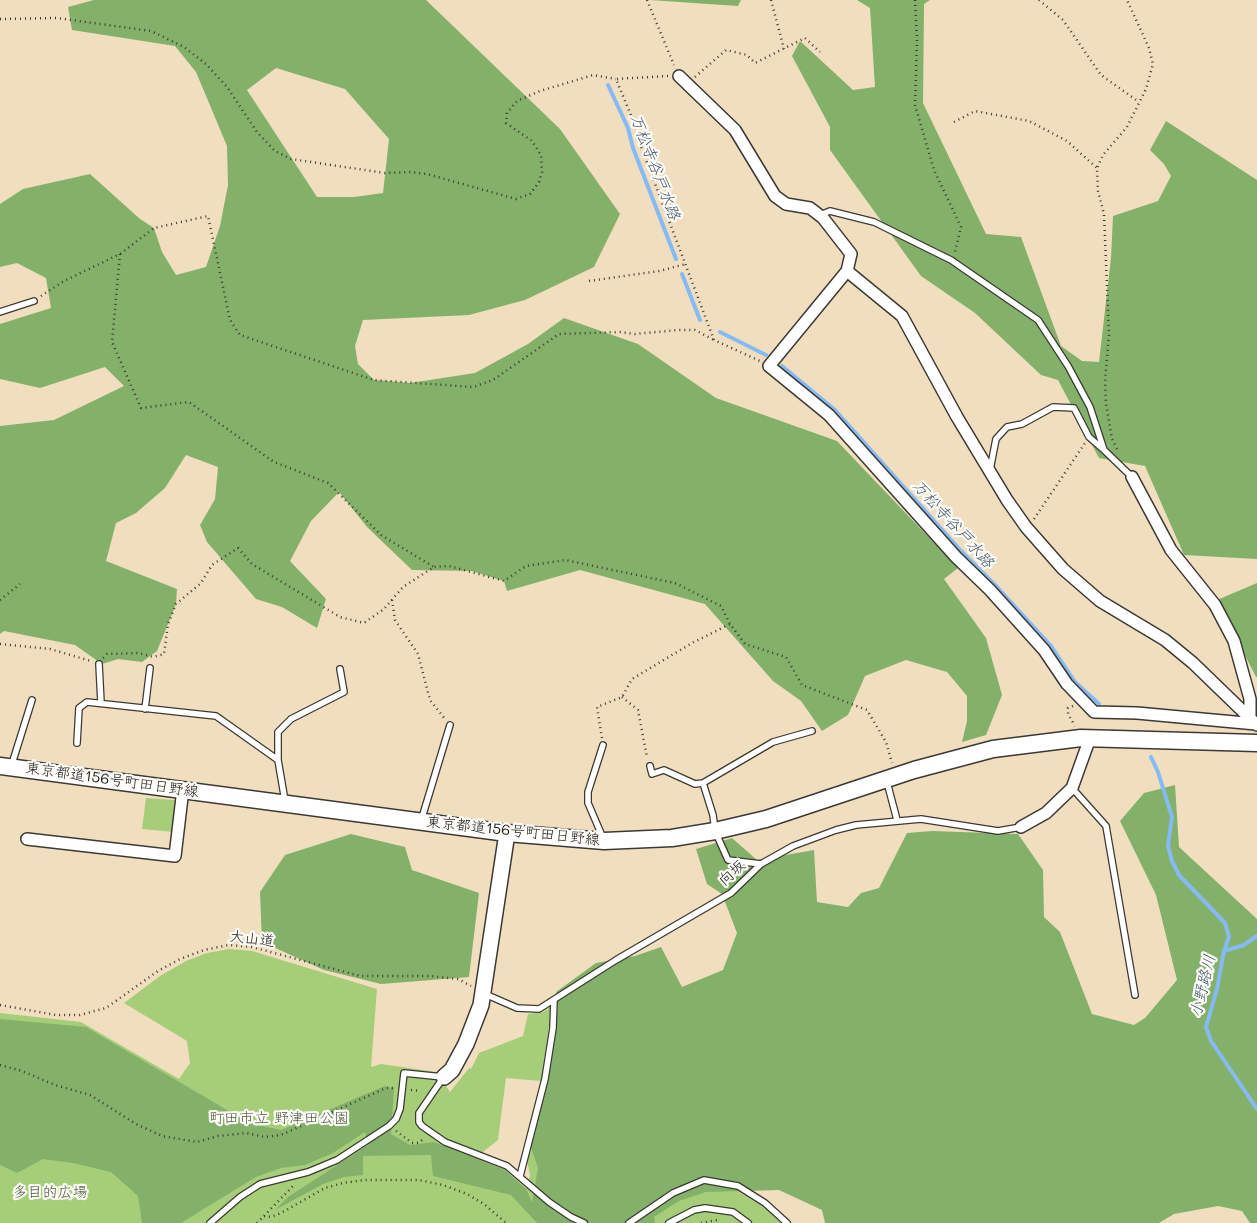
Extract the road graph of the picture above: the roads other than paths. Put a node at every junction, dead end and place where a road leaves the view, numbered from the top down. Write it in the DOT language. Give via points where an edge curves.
graph roads {
  1 [pos="684,80"];
  2 [pos="819,215"];
  3 [pos="847,272"];
  4 [pos="34,301"];
  5 [pos="0,312"];
  6 [pos="1104,450"];
  7 [pos="990,472"];
  8 [pos="1132,477"];
  9 [pos="99,664"];
  10 [pos="150,668"];
  11 [pos="340,669"];
  12 [pos="32,700"];
  13 [pos="101,703"];
  14 [pos="145,709"];
  15 [pos="1254,722"];
  16 [pos="450,725"];
  17 [pos="812,731"];
  18 [pos="1090,738"];
  19 [pos="77,743"];
  20 [pos="1257,743"];
  21 [pos="603,745"];
  22 [pos="278,760"];
  23 [pos="5,766"];
  24 [pos="650,766"];
  25 [pos="890,778"];
  26 [pos="703,783"];
  27 [pos="1072,788"];
  28 [pos="183,789"];
  29 [pos="285,803"];
  30 [pos="896,820"];
  31 [pos="421,822"];
  32 [pos="1021,827"];
  33 [pos="715,831"];
  34 [pos="507,833"];
  35 [pos="27,839"];
  36 [pos="604,841"];
  37 [pos="761,864"];
  38 [pos="483,993"];
  39 [pos="1135,995"];
  40 [pos="554,1000"];
  41 [pos="444,1077"];
  42 [pos="520,1176"];
  43 [pos="210,1223"];
  44 [pos="584,1223"];
  45 [pos="629,1223"];
  46 [pos="669,1223"];
  47 [pos="748,1223"];
  48 [pos="787,1223"];
  1 -- 2 [label="street" via="735,130 775,196 786,204 810,208"];
  2 -- 3 [label="street" via="851,254"];
  2 -- 6 [label="lane" via="830,212 874,222 951,260 1038,320 1090,407"];
  3 -- 7 [label="street" via="902,316"];
  3 -- 15 [label="street" via="769,366 835,421 1044,650 1067,684 1094,712"];
  4 -- 5 [label="lane"];
  6 -- 7 [label="lane" via="1089,437 1074,408 1053,407 1022,424 1007,427 996,439"];
  6 -- 8 [label="lane"];
  7 -- 15 [label="street" via="1026,527 1063,569 1100,601 1166,640"];
  8 -- 15 [label="street" via="1171,550 1215,605 1234,641"];
  9 -- 13 [label="lane"];
  10 -- 14 [label="lane"];
  11 -- 22 [label="lane" via="344,692 290,719 278,732"];
  12 -- 23 [label="lane"];
  13 -- 14 [label="lane"];
  13 -- 19 [label="lane" via="87,702 79,708"];
  14 -- 22 [label="lane" via="216,716"];
  16 -- 31 [label="lane"];
  17 -- 26 [label="lane" via="772,742"];
  18 -- 20 [label="main road, 東京都道156号町田日野線"];
  18 -- 25 [label="main road, 東京都道156号町田日野線" via="993,749"];
  18 -- 27 [label="street"];
  21 -- 36 [label="lane" via="588,792 588,803"];
  22 -- 29 [label="lane"];
  23 -- 28 [label="main road, 東京都道156号町田日野線"];
  24 -- 26 [label="lane" via="652,774 664,770 694,784"];
  25 -- 30 [label="lane"];
  25 -- 33 [label="main road, 東京都道156号町田日野線" via="766,819"];
  26 -- 33 [label="lane"];
  27 -- 32 [label="street" via="1046,813"];
  27 -- 39 [label="lane" via="1106,826"];
  28 -- 29 [label="main road, 東京都道156号町田日野線"];
  28 -- 35 [label="street" via="175,856 140,856 46,845"];
  29 -- 31 [label="main road, 東京都道156号町田日野線"];
  30 -- 32 [label="lane, 向坂" via="921,819 998,831"];
  30 -- 37 [label="lane, 向坂" via="856,825 822,834"];
  31 -- 34 [label="main road, 東京都道156号町田日野線"];
  33 -- 36 [label="main road, 東京都道156号町田日野線" via="655,840"];
  33 -- 37 [label="lane" via="728,860"];
  34 -- 36 [label="main road, 東京都道156号町田日野線"];
  34 -- 38 [label="street"];
  37 -- 40 [label="lane, 向坂" via="731,893"];
  38 -- 40 [label="lane, 向坂" via="528,1010 539,1009"];
  38 -- 41 [label="street" via="469,1037 452,1070"];
  40 -- 42 [label="lane" via="545,1079"];
  41 -- 42 [label="lane" via="419,1113 419,1122 445,1142 507,1166"];
  41 -- 43 [label="lane" via="404,1073 400,1109 389,1126 337,1160 308,1172 260,1184"];
  42 -- 44 [label="lane" via="549,1202"];
  45 -- 48 [label="lane" via="673,1193 704,1180 738,1186 765,1203"];
  46 -- 47 [label="lane" via="705,1208 733,1212"];
}
